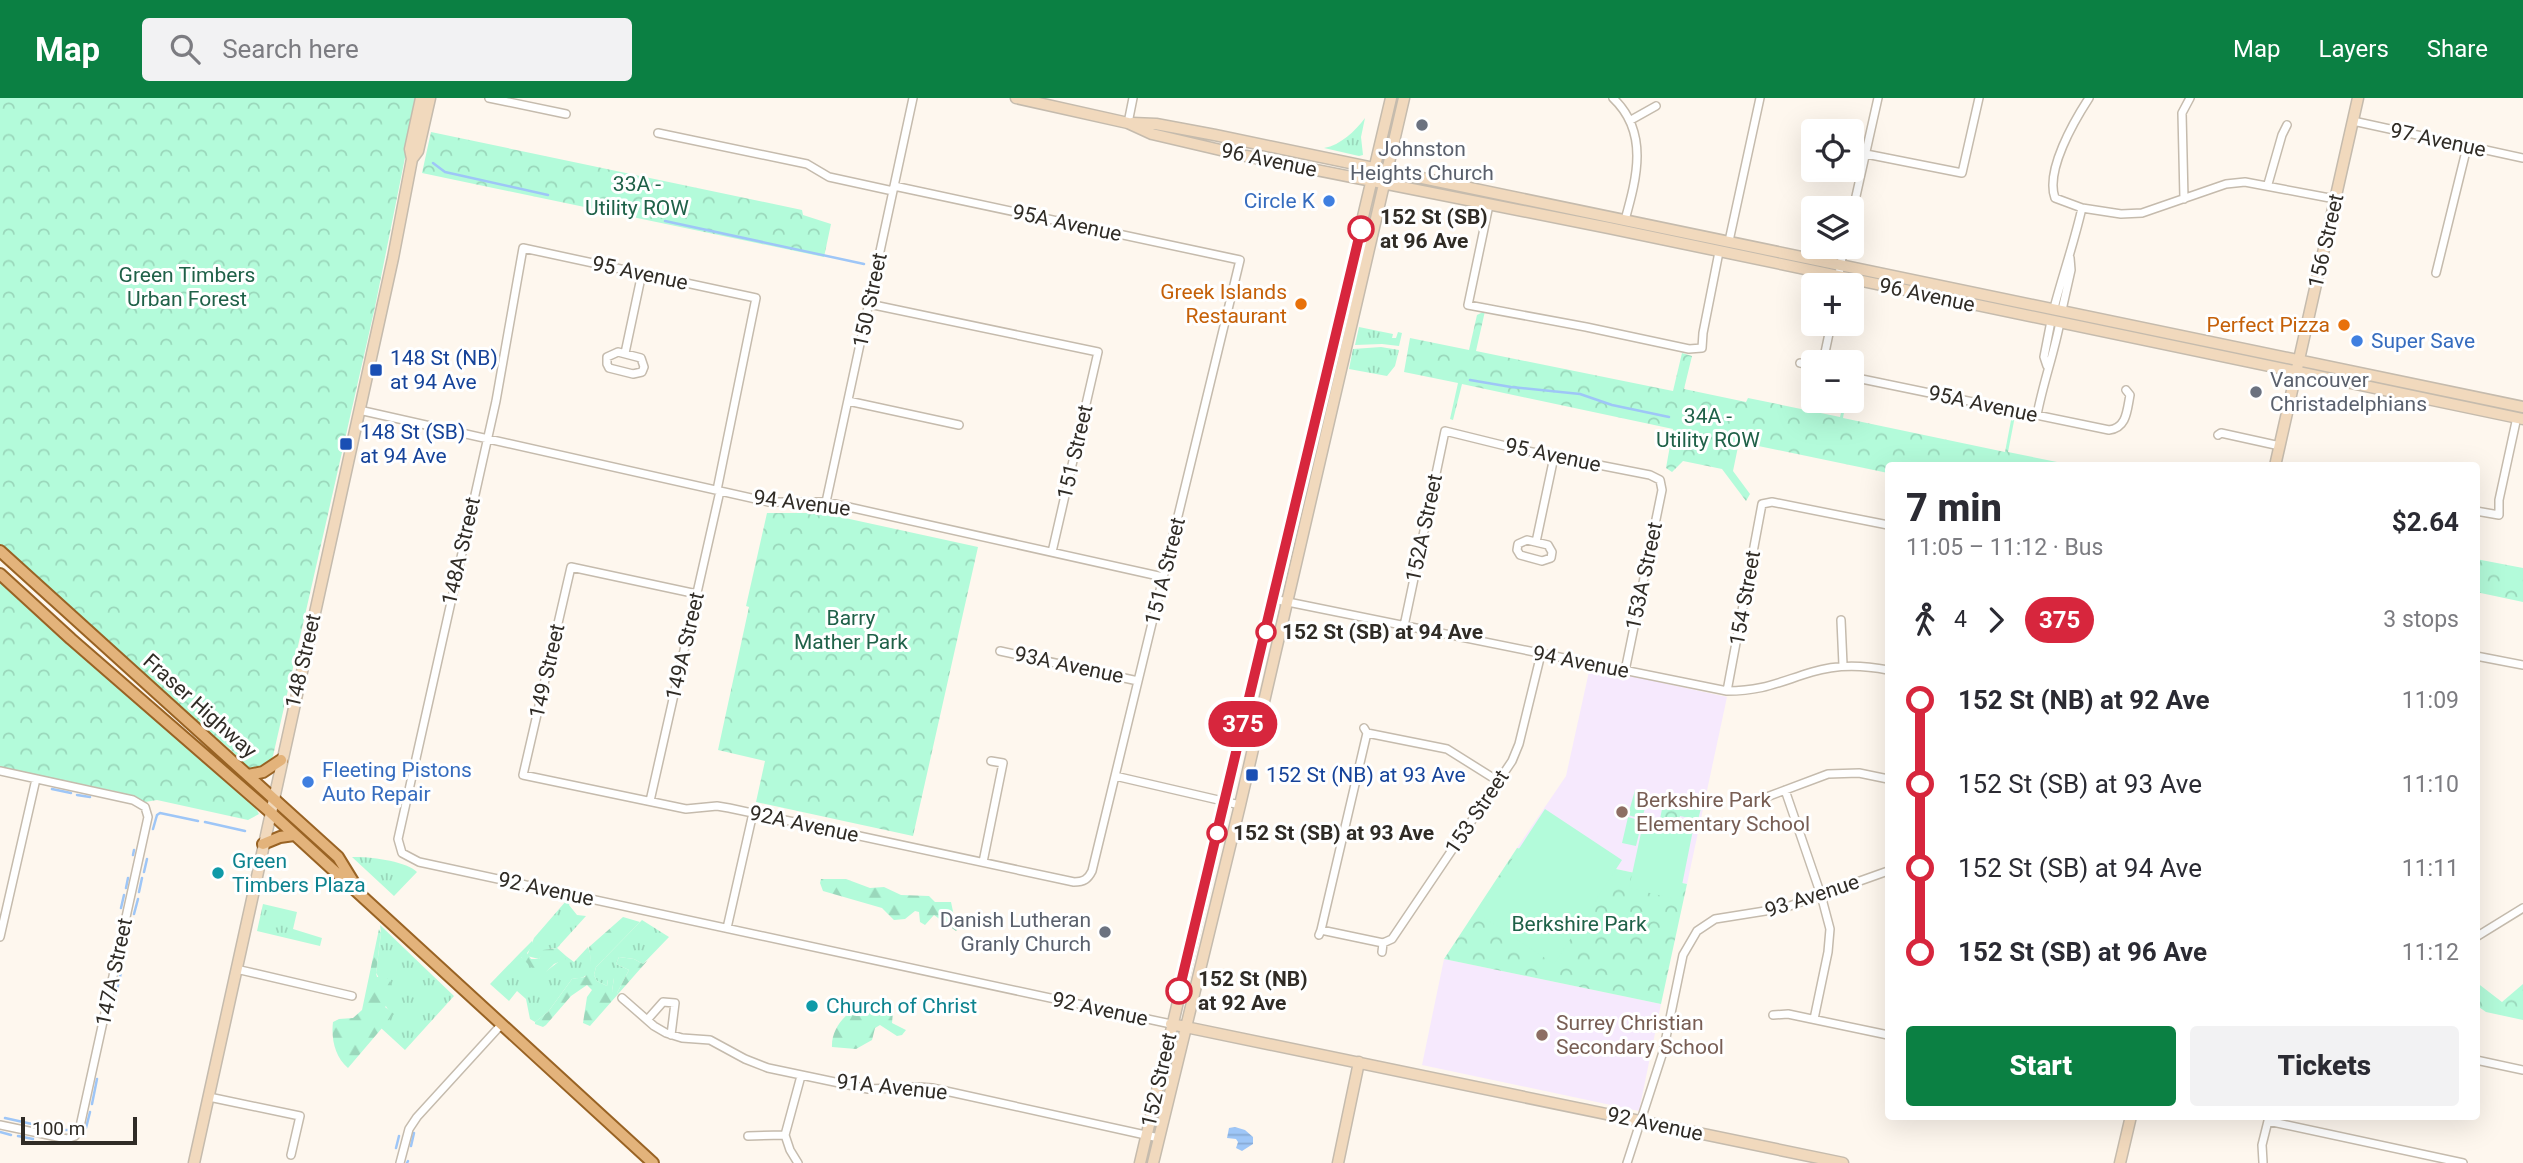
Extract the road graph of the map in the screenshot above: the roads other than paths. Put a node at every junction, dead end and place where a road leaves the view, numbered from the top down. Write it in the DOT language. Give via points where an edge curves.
graph roads {
  1 [pos="421,98"];
  2 [pos="430,98"];
  3 [pos="489,98"];
  4 [pos="913,98"];
  5 [pos="1016,98"];
  6 [pos="1133,98"];
  7 [pos="1391,98"];
  8 [pos="1404,98"];
  9 [pos="1613,98"];
  10 [pos="1760,98"];
  11 [pos="1878,98"];
  12 [pos="1979,98"];
  13 [pos="2089,98"];
  14 [pos="2190,98"];
  15 [pos="2358,98"];
  16 [pos="1656,106"];
  17 [pos="566,114"];
  18 [pos="1631,120"];
  19 [pos="2353,121"];
  20 [pos="1128,123"];
  21 [pos="2287,125"];
  22 [pos="658,133"];
  23 [pos="2467,147"];
  24 [pos="1866,154"];
  25 [pos="412,159"];
  26 [pos="2523,159"];
  27 [pos="1375,170"];
  28 [pos="1387,172"];
  29 [pos="1372,183"];
  30 [pos="2268,184"];
  31 [pos="1384,185"];
  32 [pos="894,189"];
  33 [pos="1856,196"];
  34 [pos="2184,199"];
  35 [pos="2335,200"];
  36 [pos="1489,205"];
  37 [pos="2082,208"];
  38 [pos="1625,220"];
  39 [pos="1609,229"];
  40 [pos="1729,241"];
  41 [pos="523,248"];
  42 [pos="1719,252"];
  43 [pos="1842,259"];
  44 [pos="1240,260"];
  45 [pos="1841,265"];
  46 [pos="642,273"];
  47 [pos="1805,273"];
  48 [pos="1840,273"];
  49 [pos="2436,274"];
  50 [pos="1864,286"];
  51 [pos="756,298"];
  52 [pos="869,304"];
  53 [pos="2058,309"];
  54 [pos="2052,321"];
  55 [pos="1339,323"];
  56 [pos="1349,334"];
  57 [pos="625,353"];
  58 [pos="2299,360"];
  59 [pos="2297,371"];
  60 [pos="1864,379"];
  61 [pos="2126,390"];
  62 [pos="848,401"];
  63 [pos="2523,407"];
  64 [pos="359,410"];
  65 [pos="2037,415"];
  66 [pos="2521,416"];
  67 [pos="959,425"];
  68 [pos="1445,431"];
  69 [pos="2218,435"];
  70 [pos="487,438"];
  71 [pos="2280,446"];
  72 [pos="1554,457"];
  73 [pos="2276,462"];
  74 [pos="1660,480"];
  75 [pos="718,491"];
  76 [pos="826,502"];
  77 [pos="2480,511"];
  78 [pos="1885,524"];
  79 [pos="1536,542"];
  80 [pos="0,551"];
  81 [pos="1052,552"];
  82 [pos="0,573"];
  83 [pos="1163,577"];
  84 [pos="696,594"];
  85 [pos="1273,599"];
  86 [pos="1285,603"];
  87 [pos="1841,620"];
  88 [pos="1404,626"];
  89 [pos="1000,650"];
  90 [pos="1541,654"];
  91 [pos="2480,657"];
  92 [pos="1843,665"];
  93 [pos="2523,666"];
  94 [pos="1885,670"];
  95 [pos="1625,671"];
  96 [pos="1138,681"];
  97 [pos="1727,691"];
  98 [pos="281,760"];
  99 [pos="991,761"];
  100 [pos="0,771"];
  101 [pos="248,775"];
  102 [pos="523,775"];
  103 [pos="1115,776"];
  104 [pos="1885,778"];
  105 [pos="36,779"];
  106 [pos="1498,781"];
  107 [pos="1785,790"];
  108 [pos="273,797"];
  109 [pos="650,801"];
  110 [pos="1225,801"];
  111 [pos="1756,802"];
  112 [pos="1240,805"];
  113 [pos="270,812"];
  114 [pos="753,813"];
  115 [pos="294,835"];
  116 [pos="263,844"];
  117 [pos="402,853"];
  118 [pos="983,862"];
  119 [pos="1885,872"];
  120 [pos="1084,880"];
  121 [pos="1821,895"];
  122 [pos="364,899"];
  123 [pos="2523,908"];
  124 [pos="727,928"];
  125 [pos="2480,935"];
  126 [pos="0,937"];
  127 [pos="1383,943"];
  128 [pos="1382,952"];
  129 [pos="236,969"];
  130 [pos="352,996"];
  131 [pos="622,999"];
  132 [pos="1773,1015"];
  133 [pos="1814,1019"];
  134 [pos="647,1020"];
  135 [pos="1171,1024"];
  136 [pos="502,1025"];
  137 [pos="1187,1027"];
  138 [pos="1885,1034"];
  139 [pos="671,1035"];
  140 [pos="2480,1061"];
  141 [pos="1359,1062"];
  142 [pos="2523,1070"];
  143 [pos="801,1076"];
  144 [pos="209,1097"];
  145 [pos="1641,1120"];
  146 [pos="2130,1120"];
  147 [pos="2269,1120"];
  148 [pos="2273,1120"];
  149 [pos="0,1125"];
  150 [pos="785,1135"];
  151 [pos="1146,1135"];
  152 [pos="748,1136"];
  153 [pos="1158,1138"];
  154 [pos="291,1154"];
  155 [pos="2263,1162"];
  156 [pos="194,1163"];
  157 [pos="400,1163"];
  158 [pos="653,1163"];
  159 [pos="798,1163"];
  160 [pos="1140,1163"];
  161 [pos="1153,1163"];
  162 [pos="1338,1163"];
  163 [pos="1627,1163"];
  164 [pos="1843,1163"];
  165 [pos="2120,1163"];
  166 [pos="2463,1163"];
  1 -- 25 [label="main road, 148 Street"];
  2 -- 25 [label="main road, 148 Street" via="418,153"];
  3 -- 17 [label="street"];
  4 -- 32 [label="street, 150 Street"];
  5 -- 20 [label="main road, 96 Avenue"];
  6 -- 20 [label="street"];
  7 -- 27 [label="main road, 152 Street"];
  8 -- 28 [label="main road, 152 Street"];
  9 -- 18 [label="street"];
  10 -- 40 [label="street"];
  11 -- 24 [label="street"];
  12 -- 24 [label="street" via="1962,173"];
  13 -- 37 [label="street" via="2068,136 2053,179 2054,198"];
  14 -- 34 [label="street" via="2182,113"];
  15 -- 19 [label="main road, 156 Street"];
  16 -- 18 [label="street"];
  18 -- 38 [label="street" via="1638,161"];
  19 -- 23 [label="street, 97 Avenue"];
  19 -- 35 [label="main road, 156 Street"];
  20 -- 27 [label="main road, 96 Avenue" via="1156,124"];
  20 -- 29 [label="main road, 96 Avenue" via="1152,134"];
  21 -- 30 [label="street"];
  22 -- 32 [label="street, 95A Avenue" via="807,164 829,177"];
  23 -- 26 [label="street, 97 Avenue"];
  23 -- 49 [label="street"];
  24 -- 33 [label="street"];
  25 -- 64 [label="main road, 148 Street"];
  27 -- 28 [label="main road, 96 Avenue"];
  27 -- 29 [label="main road, 152 Street"];
  28 -- 31 [label="main road, 152 Street"];
  28 -- 38 [label="main road, 96 Avenue"];
  29 -- 31 [label="main road, 96 Avenue"];
  29 -- 55 [label="main road, 152 Street"];
  30 -- 34 [label="street" via="2226,184"];
  30 -- 35 [label="street"];
  31 -- 36 [label="main road, 96 Avenue"];
  31 -- 56 [label="main road, 152 Street"];
  32 -- 44 [label="street, 95A Avenue"];
  32 -- 52 [label="street, 150 Street"];
  34 -- 37 [label="street" via="2136,214"];
  35 -- 58 [label="main road, 156 Street"];
  36 -- 39 [label="main road, 96 Avenue"];
  36 -- 42 [label="street" via="1468,304 1689,349 1703,348"];
  37 -- 53 [label="street" via="2071,270"];
  38 -- 39 [label="main road"];
  38 -- 40 [label="main road, 96 Avenue"];
  39 -- 42 [label="main road, 96 Avenue"];
  40 -- 45 [label="main road, 96 Avenue"];
  41 -- 46 [label="street, 95 Avenue"];
  41 -- 70 [label="street, 148A Street"];
  42 -- 47 [label="main road, 96 Avenue"];
  43 -- 45 [label="street"];
  44 -- 83 [label="street, 151A Street"];
  45 -- 48 [label="street"];
  45 -- 53 [label="main road, 96 Avenue"];
  46 -- 51 [label="street, 95 Avenue"];
  46 -- 57 [label="street"];
  50 -- 54 [label="main road, 96 Avenue"];
  51 -- 75 [label="street, 149A Street"];
  52 -- 62 [label="street, 150 Street"];
  52 -- 81 [label="street, 151 Street" via="1098,352"];
  53 -- 54 [label="main road"];
  53 -- 58 [label="main road, 96 Avenue"];
  54 -- 59 [label="main road, 96 Avenue"];
  54 -- 65 [label="street"];
  55 -- 56 [label="main road"];
  55 -- 85 [label="main road, 152 Street"];
  56 -- 86 [label="main road, 152 Street"];
  57 -- 57 [label="street" via="608,354 607,366 642,372 642,360"];
  58 -- 59 [label="main road, 156 Street"];
  58 -- 63 [label="main road, 96 Avenue"];
  59 -- 66 [label="main road, 96 Avenue"];
  59 -- 71 [label="main road, 156 Street"];
  60 -- 65 [label="street, 95A Avenue"];
  61 -- 65 [label="street, 95A Avenue" via="2130,395 2124,421 2113,430"];
  62 -- 67 [label="street"];
  62 -- 76 [label="street, 150 Street"];
  64 -- 70 [label="street, 94 Avenue"];
  64 -- 98 [label="main road, 148 Street"];
  66 -- 77 [label="street" via="2499,515"];
  68 -- 72 [label="street, 95 Avenue"];
  68 -- 88 [label="street, 152A Street"];
  69 -- 71 [label="street"];
  70 -- 75 [label="street, 94 Avenue"];
  70 -- 117 [label="street, 148A Street" via="398,839"];
  71 -- 73 [label="main road, 156 Street"];
  72 -- 74 [label="street, 95 Avenue"];
  72 -- 79 [label="street"];
  74 -- 95 [label="street, 153A Street" via="1662,490"];
  75 -- 76 [label="street, 94 Avenue" via="769,502"];
  75 -- 84 [label="street, 149A Street"];
  76 -- 81 [label="street, 94 Avenue"];
  78 -- 97 [label="street, 154 Street" via="1772,502 1762,504"];
  79 -- 79 [label="street" via="1521,541 1518,553 1542,561 1551,558 1550,548"];
  80 -- 101 [label="main road, Fraser Highway"];
  81 -- 83 [label="street, 94 Avenue"];
  82 -- 113 [label="main road, Fraser Highway"];
  83 -- 96 [label="street, 151A Street"];
  84 -- 102 [label="street, 149 Street" via="571,567"];
  84 -- 109 [label="street, 149A Street"];
  85 -- 86 [label="street, 94 Avenue"];
  85 -- 110 [label="main road, 152 Street"];
  86 -- 88 [label="street, 94 Avenue"];
  86 -- 112 [label="main road, 152 Street"];
  87 -- 92 [label="street"];
  88 -- 90 [label="street, 94 Avenue"];
  89 -- 96 [label="street, 93A Avenue"];
  90 -- 95 [label="street, 94 Avenue"];
  90 -- 106 [label="street, 153 Street" via="1516,752"];
  91 -- 93 [label="street"];
  92 -- 94 [label="street, 94 Avenue"];
  92 -- 97 [label="street, 94 Avenue" via="1772,687"];
  95 -- 97 [label="street, 94 Avenue"];
  96 -- 103 [label="street, 151A Street"];
  98 -- 101 [label="main road"];
  98 -- 108 [label="main road, 148 Street"];
  99 -- 118 [label="street" via="1003,763"];
  100 -- 105 [label="street"];
  101 -- 108 [label="main road, Fraser Highway"];
  102 -- 109 [label="street, 92A Avenue"];
  103 -- 110 [label="street"];
  103 -- 120 [label="street, 151A Street" via="1092,871"];
  104 -- 107 [label="street" via="1842,772"];
  105 -- 126 [label="street"];
  105 -- 149 [label="street, 147A Street" via="133,800 145,807 148,817 80,1128 75,1136 64,1139"];
  106 -- 127 [label="street, 153 Street" via="1392,939"];
  106 -- 127 [label="street" via="1447,750 1366,730 1320,932"];
  107 -- 111 [label="street"];
  107 -- 121 [label="street"];
  108 -- 113 [label="main road, 148 Street"];
  108 -- 122 [label="main road, Fraser Highway" via="338,857"];
  109 -- 114 [label="street, 92A Avenue"];
  110 -- 112 [label="street"];
  110 -- 135 [label="main road, 152 Street"];
  112 -- 137 [label="main road, 152 Street"];
  113 -- 115 [label="main road, Fraser Highway"];
  113 -- 116 [label="main road, 148 Street"];
  114 -- 118 [label="street, 92A Avenue"];
  114 -- 124 [label="street"];
  115 -- 116 [label="main road"];
  115 -- 122 [label="main road, Fraser Highway"];
  116 -- 129 [label="main road, 148 Street"];
  117 -- 124 [label="street, 92 Avenue" via="419,862"];
  118 -- 120 [label="street, 92A Avenue" via="1074,882"];
  119 -- 121 [label="street, 93 Avenue"];
  121 -- 133 [label="street" via="1830,929"];
  121 -- 145 [label="street, 93 Avenue" via="1769,912 1724,916 1697,931 1683,955 1663,1052"];
  122 -- 136 [label="main road, Fraser Highway"];
  123 -- 125 [label="street"];
  124 -- 135 [label="street, 92 Avenue"];
  127 -- 128 [label="street"];
  129 -- 130 [label="street"];
  129 -- 144 [label="main road, 148 Street"];
  131 -- 134 [label="street, 91A Avenue"];
  132 -- 133 [label="street"];
  133 -- 138 [label="street"];
  134 -- 139 [label="street, 91A Avenue"];
  134 -- 139 [label="street" via="663,1002 675,1003"];
  135 -- 137 [label="main road, 92 Avenue"];
  135 -- 151 [label="main road, 152 Street"];
  136 -- 157 [label="street" via="416,1117"];
  136 -- 158 [label="main road, Fraser Highway"];
  137 -- 141 [label="main road, 92 Avenue"];
  137 -- 153 [label="main road, 152 Street"];
  139 -- 143 [label="street, 91A Avenue" via="710,1040 754,1064"];
  140 -- 142 [label="street"];
  141 -- 145 [label="main road, 92 Avenue"];
  141 -- 162 [label="main road"];
  143 -- 150 [label="street"];
  143 -- 151 [label="street, 91A Avenue" via="873,1090 926,1087"];
  144 -- 154 [label="street" via="300,1116"];
  144 -- 156 [label="main road, 148 Street"];
  145 -- 163 [label="street"];
  145 -- 164 [label="main road, 92 Avenue"];
  146 -- 165 [label="main road"];
  147 -- 155 [label="street"];
  148 -- 166 [label="street"];
  150 -- 152 [label="street"];
  150 -- 159 [label="street"];
  151 -- 153 [label="street, 91A Avenue"];
  151 -- 160 [label="main road, 152 Street"];
  153 -- 161 [label="main road, 152 Street"];
}
